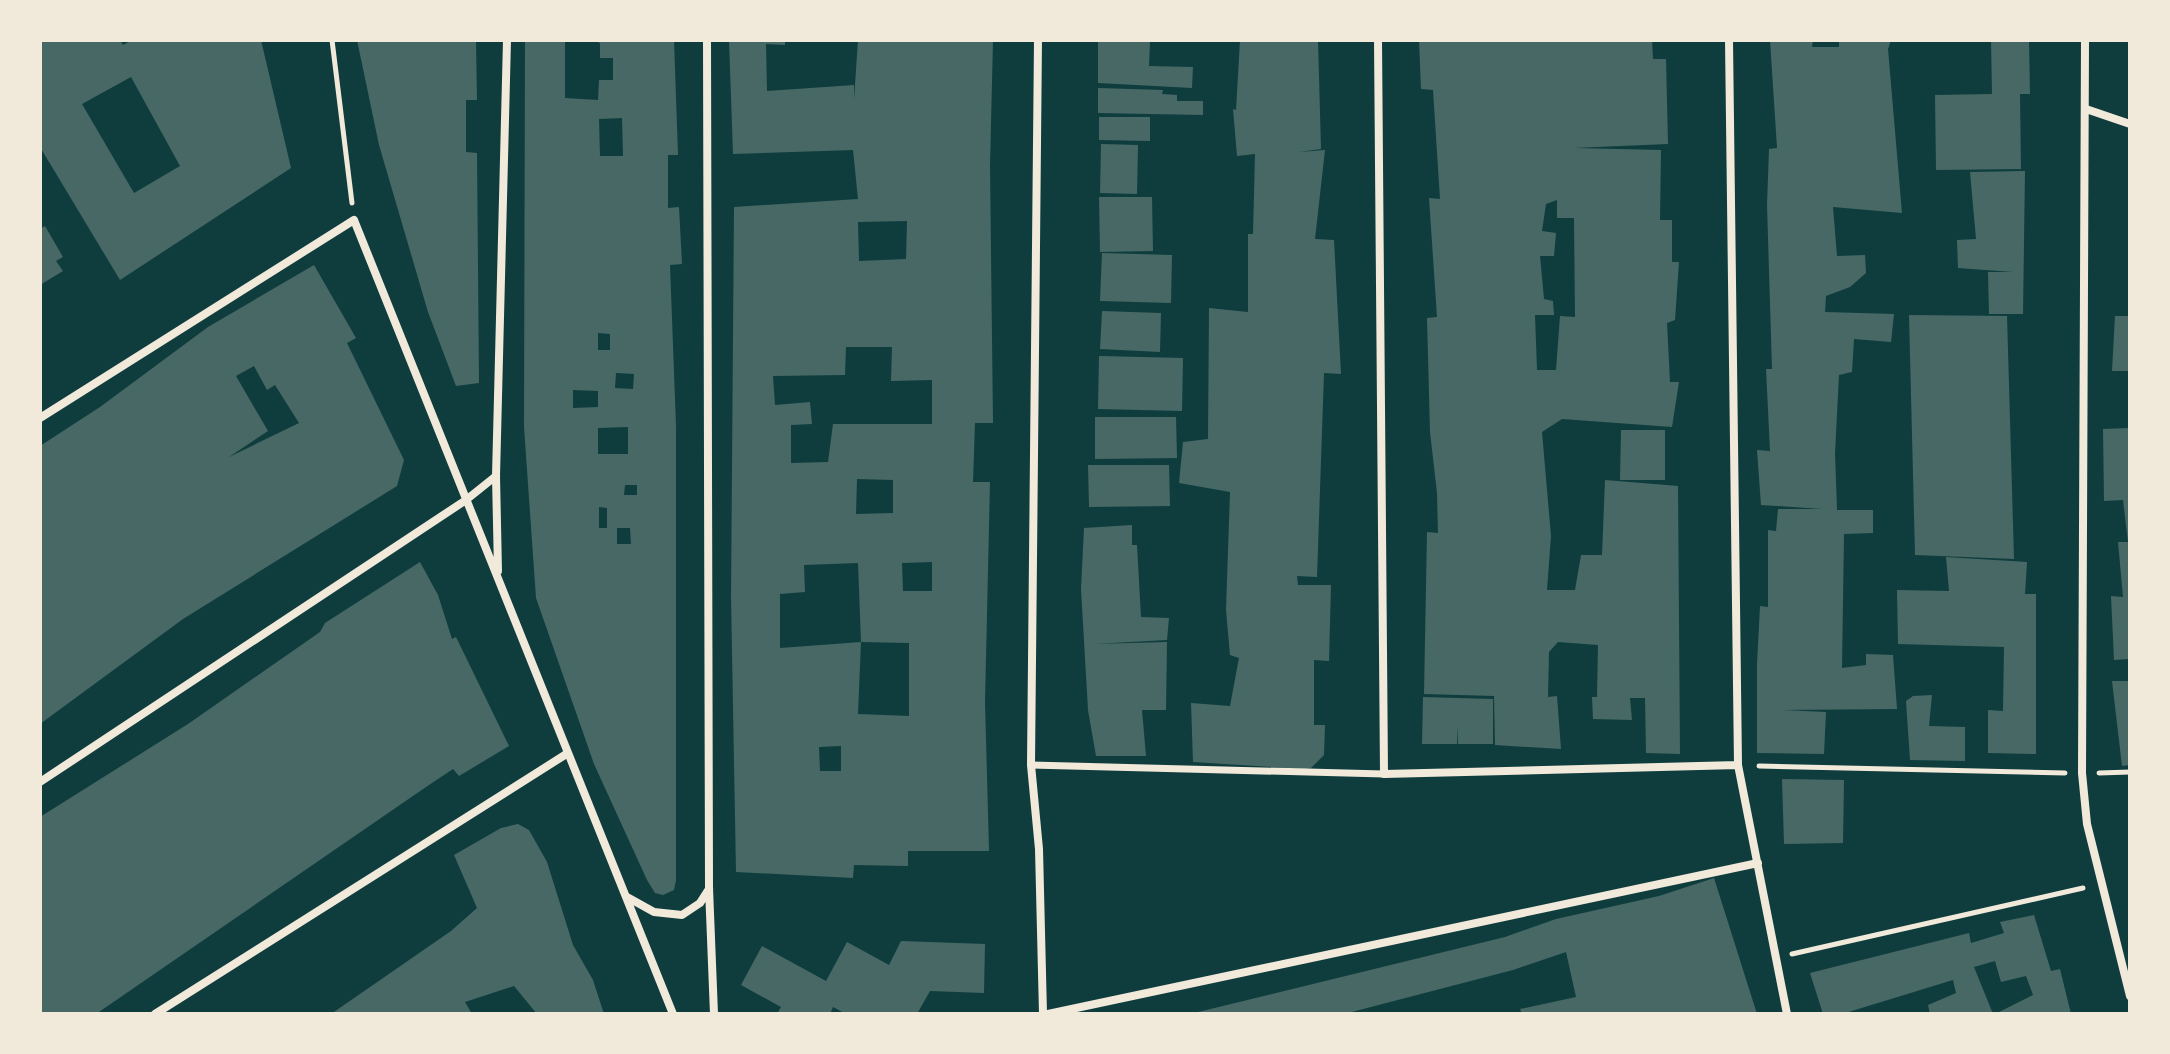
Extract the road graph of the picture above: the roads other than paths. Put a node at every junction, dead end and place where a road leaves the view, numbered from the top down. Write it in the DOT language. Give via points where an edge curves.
graph roads {
  1 [pos="507,40"];
  2 [pos="707,40"];
  3 [pos="1038,40"];
  4 [pos="1378,40"];
  5 [pos="1729,40"];
  6 [pos="2085,40"];
  7 [pos="2086,109"];
  8 [pos="2130,124"];
  9 [pos="40,418"];
  10 [pos="496,476"];
  11 [pos="466,500"];
  12 [pos="498,579"];
  13 [pos="568,753"];
  14 [pos="1031,765"];
  15 [pos="1738,765"];
  16 [pos="1384,774"];
  17 [pos="40,782"];
  18 [pos="1758,863"];
  19 [pos="709,888"];
  20 [pos="626,896"];
  21 [pos="2130,996"];
  22 [pos="155,1014"];
  23 [pos="673,1014"];
  24 [pos="714,1014"];
  25 [pos="1046,1014"];
  26 [pos="1787,1014"];
  1 -- 10 [label="street"];
  2 -- 19 [label="street"];
  3 -- 14 [label="street"];
  4 -- 16 [label="street"];
  5 -- 15 [label="street"];
  6 -- 7 [label="street"];
  7 -- 8 [label="street"];
  7 -- 21 [label="street" via="2082,773 2087,824"];
  9 -- 11 [label="street" via="354,220"];
  10 -- 11 [label="street"];
  10 -- 12 [label="street"];
  11 -- 12 [label="street"];
  11 -- 17 [label="street"];
  12 -- 13 [label="street"];
  13 -- 20 [label="street"];
  13 -- 22 [label="street"];
  14 -- 16 [label="street"];
  14 -- 25 [label="street"];
  15 -- 16 [label="street"];
  15 -- 18 [label="street"];
  18 -- 25 [label="street"];
  18 -- 26 [label="street"];
  19 -- 20 [label="street" via="700,903 682,915 654,912"];
  19 -- 24 [label="street"];
  20 -- 23 [label="street"];
}
